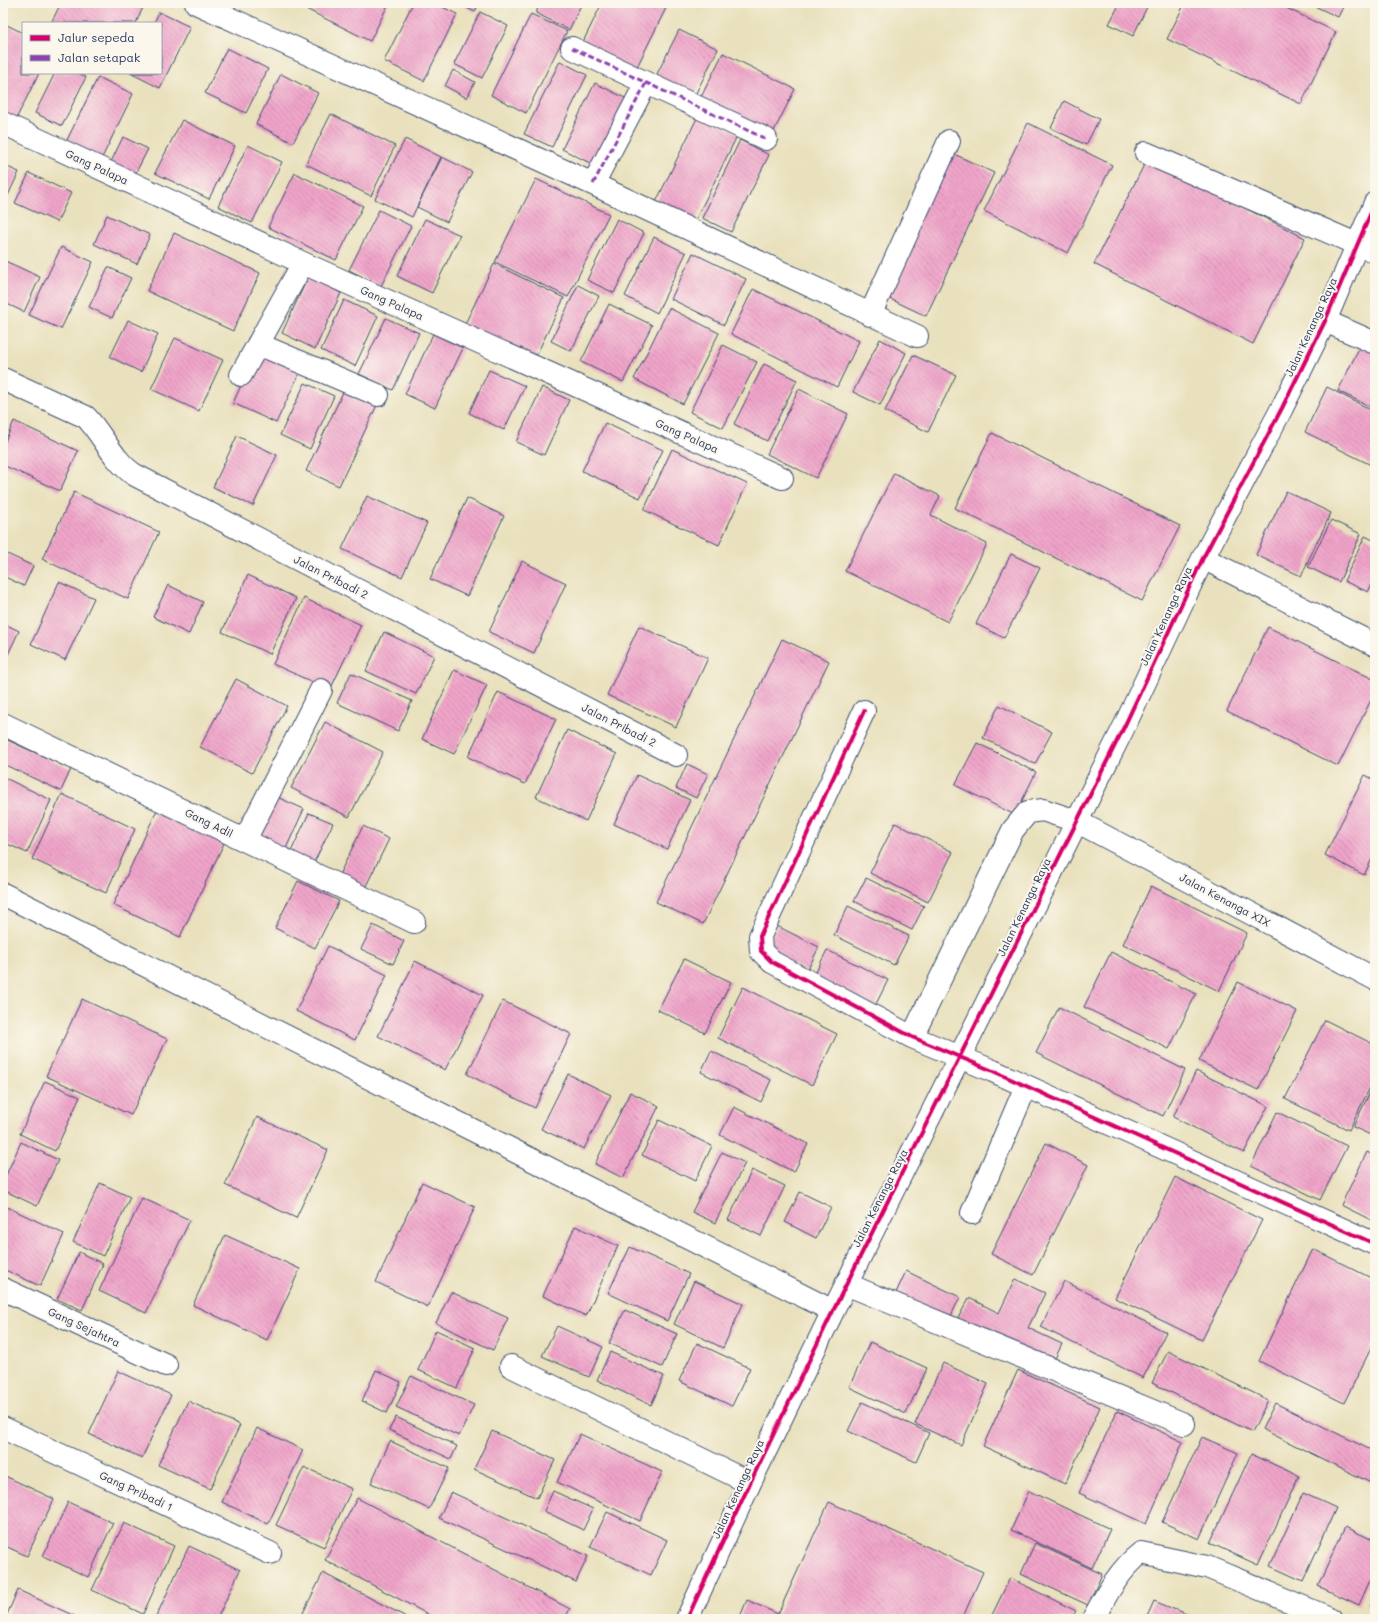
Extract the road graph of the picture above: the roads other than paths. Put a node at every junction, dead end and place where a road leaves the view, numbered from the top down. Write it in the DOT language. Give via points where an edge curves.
graph roads {
  1 [pos="196,3"];
  2 [pos="572,48"];
  3 [pos="646,83"];
  4 [pos="3,123"];
  5 [pos="766,138"];
  6 [pos="950,141"];
  7 [pos="1146,153"];
  8 [pos="593,184"];
  9 [pos="1375,204"];
  10 [pos="1366,248"];
  11 [pos="303,263"];
  12 [pos="870,315"];
  13 [pos="1325,321"];
  14 [pos="917,336"];
  15 [pos="1375,343"];
  16 [pos="258,344"];
  17 [pos="240,374"];
  18 [pos="3,379"];
  19 [pos="378,395"];
  20 [pos="782,478"];
  21 [pos="1203,558"];
  22 [pos="1375,645"];
  23 [pos="321,690"];
  24 [pos="864,711"];
  25 [pos="3,724"];
  26 [pos="676,755"];
  27 [pos="1076,821"];
  28 [pos="245,840"];
  29 [pos="3,894"];
  30 [pos="414,922"];
  31 [pos="1375,979"];
  32 [pos="912,1037"];
  33 [pos="960,1058"];
  34 [pos="1026,1086"];
  35 [pos="972,1214"];
  36 [pos="1375,1244"];
  37 [pos="846,1284"];
  38 [pos="3,1289"];
  39 [pos="833,1311"];
  40 [pos="166,1365"];
  41 [pos="510,1366"];
  42 [pos="1184,1424"];
  43 [pos="3,1428"];
  44 [pos="750,1483"];
  45 [pos="270,1554"];
  46 [pos="687,1619"];
  47 [pos="1093,1619"];
  48 [pos="1332,1619"];
  1 -- 8 [label="street"];
  2 -- 3 [label="street"];
  3 -- 5 [label="street"];
  3 -- 8 [label="street"];
  4 -- 11 [label="street, Gang Palapa"];
  6 -- 12 [label="street"];
  7 -- 10 [label="street"];
  8 -- 12 [label="street"];
  9 -- 10 [label="street, Jalan Kenanga Raya"];
  10 -- 13 [label="street, Jalan Kenanga Raya"];
  11 -- 16 [label="street"];
  11 -- 20 [label="street, Gang Palapa"];
  12 -- 14 [label="street"];
  13 -- 15 [label="street"];
  13 -- 21 [label="street, Jalan Kenanga Raya"];
  16 -- 17 [label="street"];
  16 -- 19 [label="street"];
  18 -- 26 [label="street, Jalan Pribadi 2" via="86,416 125,469 135,475"];
  21 -- 22 [label="street"];
  21 -- 27 [label="street, Jalan Kenanga Raya" via="1125,725"];
  23 -- 28 [label="street"];
  24 -- 32 [label="street" via="760,936 761,951 772,962"];
  25 -- 28 [label="street, Gang Adil"];
  27 -- 31 [label="street, Jalan Kenanga XIX"];
  27 -- 32 [label="street, Jalan Kenanga XIX" via="1043,810 1028,812 1013,830"];
  27 -- 33 [label="street, Jalan Kenanga Raya"];
  28 -- 30 [label="street, Gang Adil"];
  29 -- 39 [label="street"];
  32 -- 33 [label="street"];
  33 -- 34 [label="street"];
  33 -- 37 [label="street, Jalan Kenanga Raya"];
  34 -- 35 [label="street"];
  34 -- 36 [label="street"];
  37 -- 39 [label="street, Jalan Kenanga Raya"];
  37 -- 42 [label="street"];
  38 -- 40 [label="street, Gang Sejahtra"];
  39 -- 44 [label="street, Jalan Kenanga Raya"];
  41 -- 44 [label="street"];
  43 -- 45 [label="street, Gang Pribadi 1"];
  44 -- 46 [label="street, Jalan Kenanga Raya"];
  47 -- 48 [label="street" via="1105,1596 1129,1562 1141,1553 1207,1567"];
}
